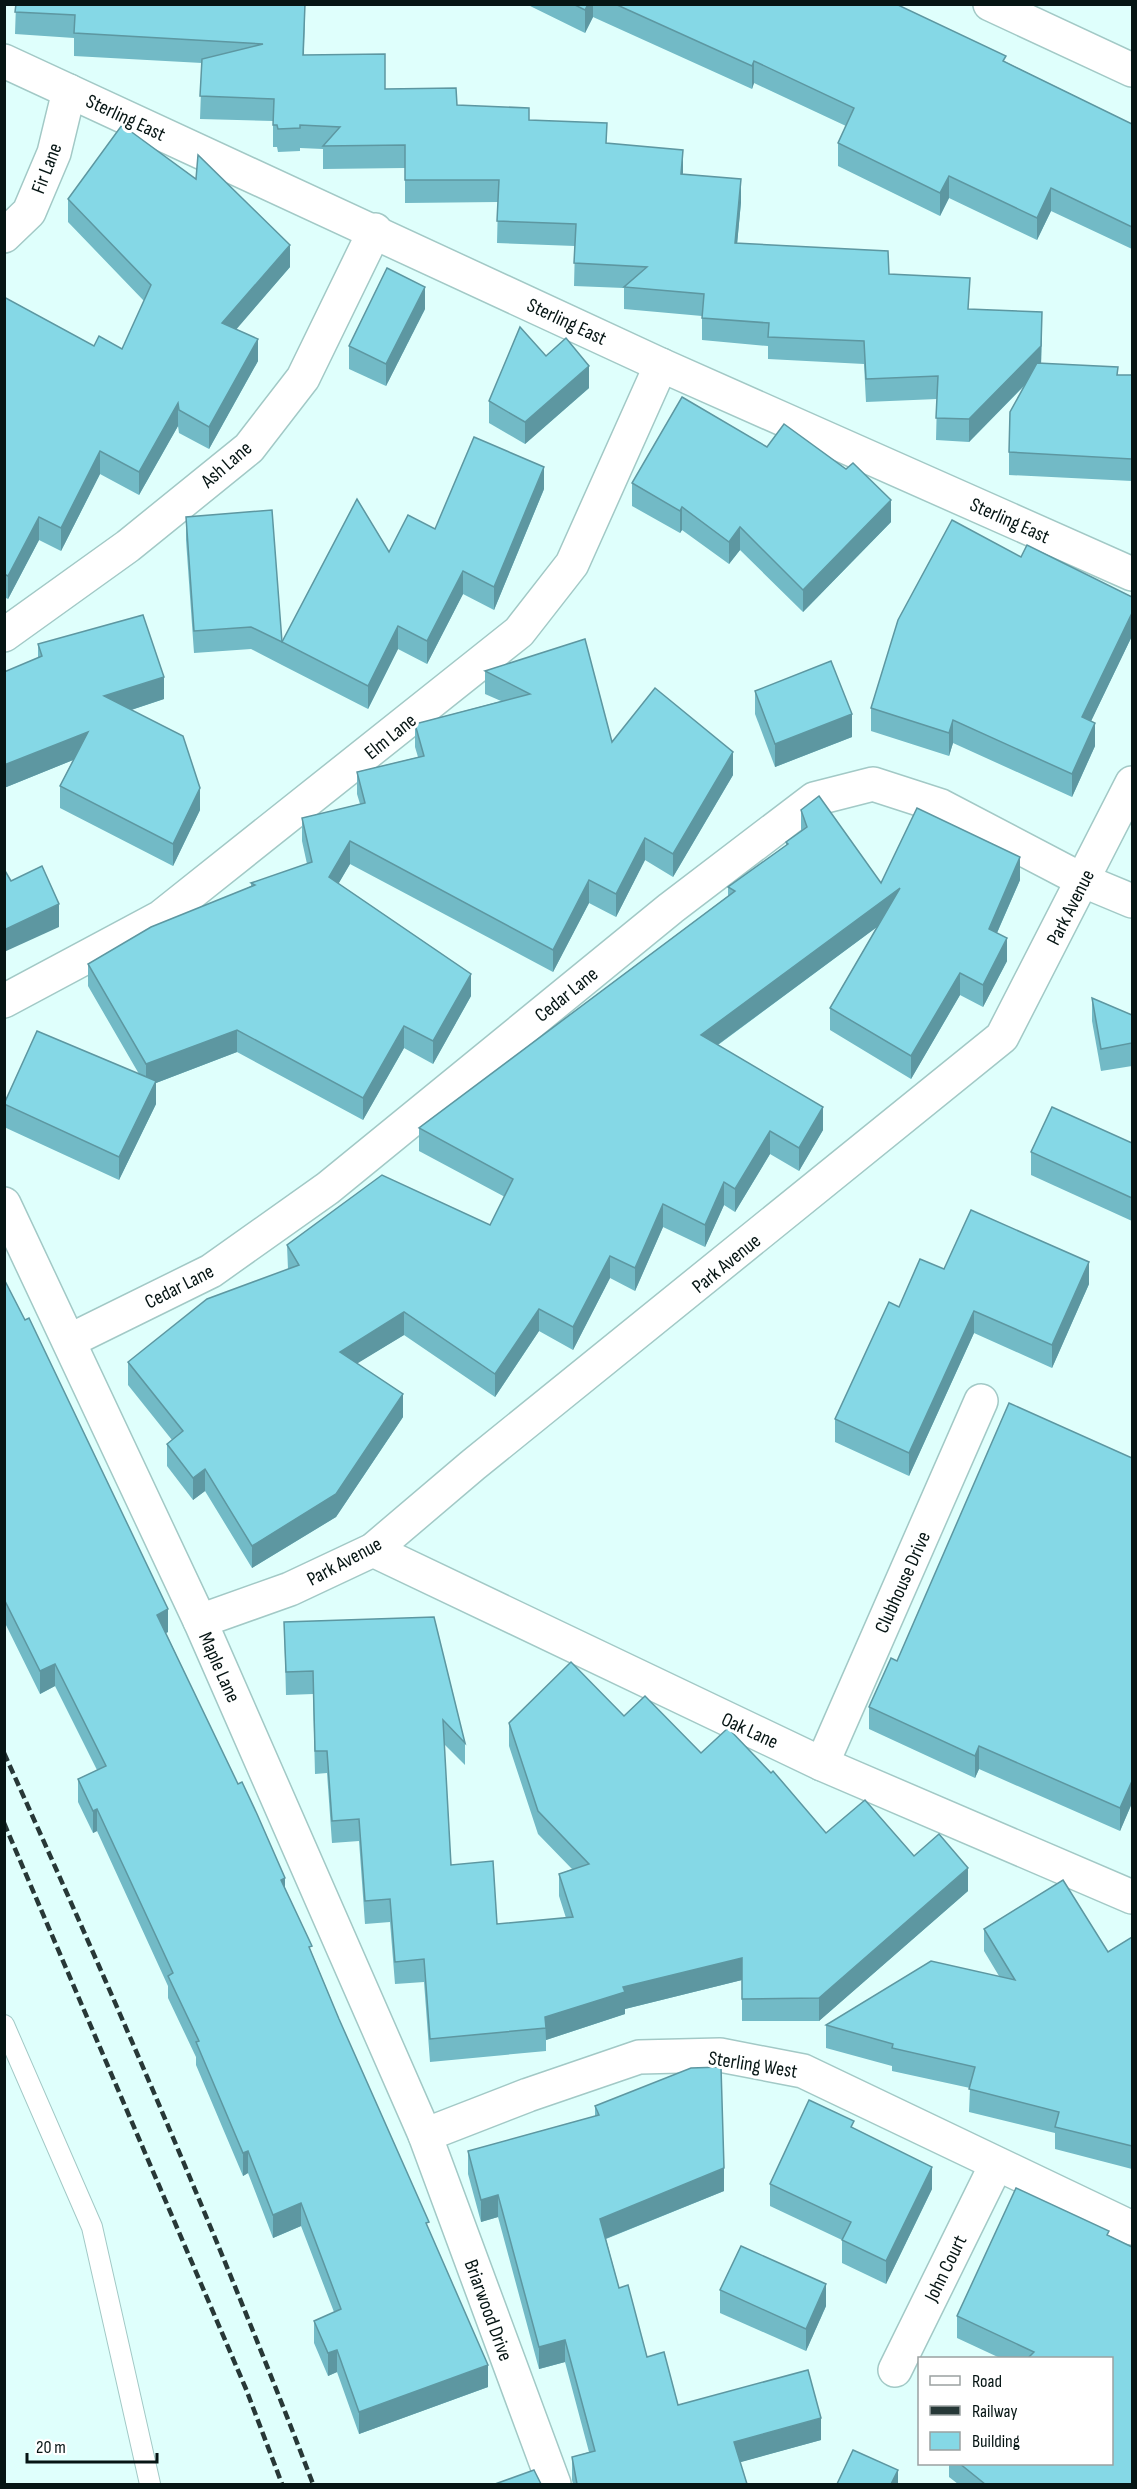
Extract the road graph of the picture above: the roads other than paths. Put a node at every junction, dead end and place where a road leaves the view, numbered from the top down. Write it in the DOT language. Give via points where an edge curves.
graph roads {
  1 [pos="990,4"];
  2 [pos="4,61"];
  3 [pos="1132,70"];
  4 [pos="69,91"];
  5 [pos="375,230"];
  6 [pos="4,236"];
  7 [pos="661,364"];
  8 [pos="1132,574"];
  9 [pos="4,635"];
  10 [pos="1132,783"];
  11 [pos="1084,880"];
  12 [pos="1132,901"];
  13 [pos="4,1001"];
  14 [pos="4,1204"];
  15 [pos="69,1341"];
  16 [pos="981,1401"];
  17 [pos="373,1550"];
  18 [pos="200,1621"];
  19 [pos="822,1764"];
  20 [pos="1130,1889"];
  21 [pos="4,2025"];
  22 [pos="425,2136"];
  23 [pos="996,2165"];
  24 [pos="1132,2228"];
  25 [pos="895,2370"];
  26 [pos="150,2484"];
  27 [pos="554,2484"];
  1 -- 3 [label="street"];
  2 -- 4 [label="street, Sterling East"];
  4 -- 5 [label="street, Sterling East"];
  4 -- 6 [label="street, Fir Lane" via="54,153 29,212"];
  5 -- 7 [label="street, Sterling East"];
  5 -- 9 [label="street, Ash Lane" via="303,378 249,448 128,546"];
  7 -- 8 [label="street, Sterling East"];
  7 -- 13 [label="street, Elm Lane" via="572,564 519,632 160,917"];
  10 -- 11 [label="street, Park Avenue"];
  11 -- 12 [label="street, Cedar Lane"];
  11 -- 15 [label="street, Cedar Lane" via="941,806 873,784 814,799 671,908 328,1188 211,1271"];
  11 -- 17 [label="street, Park Avenue" via="1002,1037"];
  14 -- 15 [label="street, Maple Lane"];
  15 -- 18 [label="street, Maple Lane"];
  16 -- 19 [label="street, Clubhouse Drive"];
  17 -- 18 [label="street, Park Avenue" via="290,1589"];
  17 -- 19 [label="street, Oak Lane"];
  18 -- 22 [label="street, Maple Lane"];
  19 -- 20 [label="street, Oak Lane"];
  21 -- 26 [label="lane" via="92,2227"];
  22 -- 23 [label="street, Sterling West" via="639,2057 720,2055 804,2071"];
  22 -- 27 [label="street, Briarwood Drive"];
  23 -- 24 [label="street, Sterling West"];
  23 -- 25 [label="street, John Court"];
}
